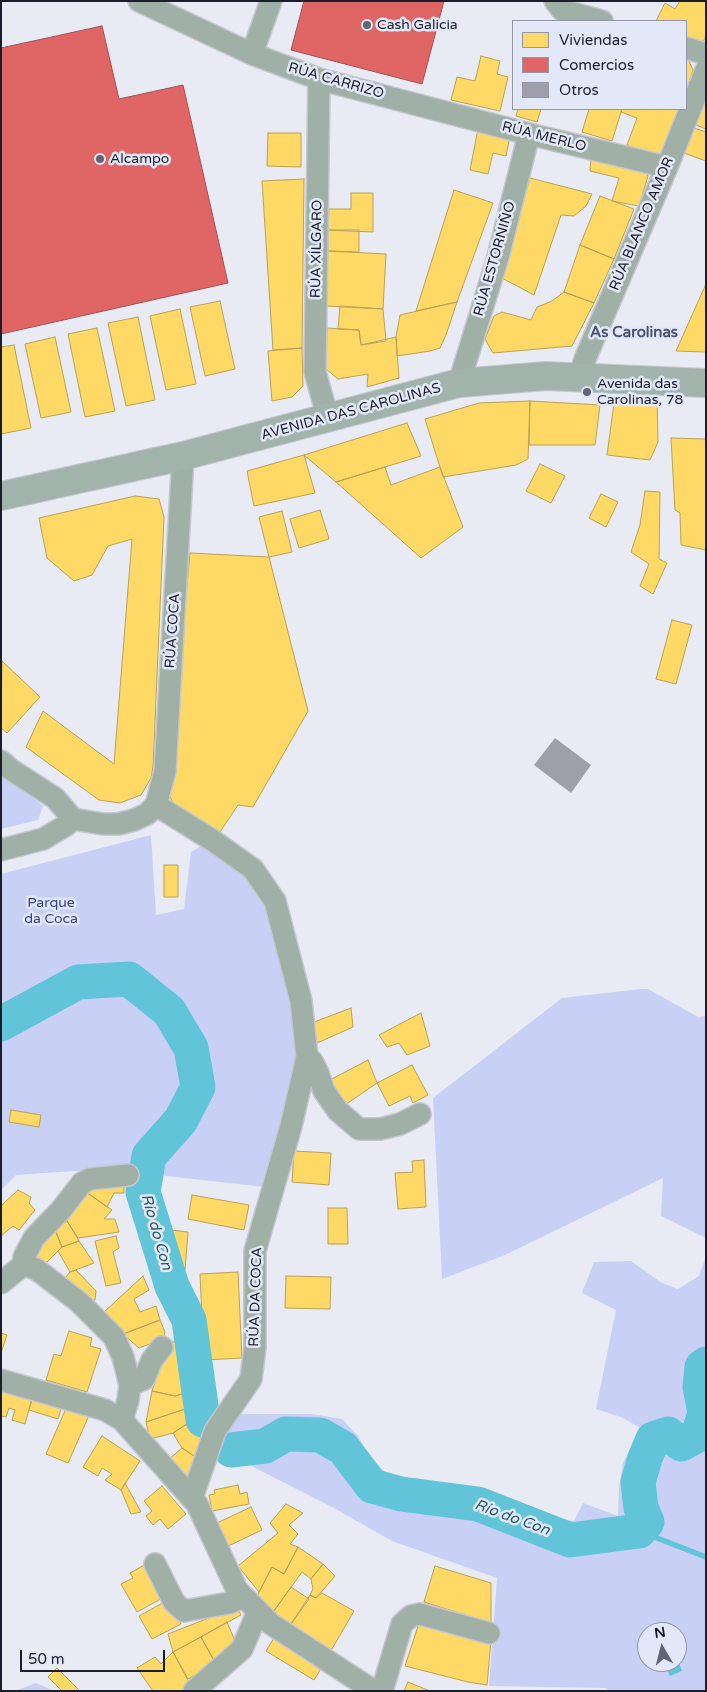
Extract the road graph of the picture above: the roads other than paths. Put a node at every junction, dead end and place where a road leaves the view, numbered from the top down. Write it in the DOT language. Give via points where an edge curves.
graph roads {
  1 [pos="139,1"];
  2 [pos="271,1"];
  3 [pos="555,1"];
  4 [pos="598,20"];
  5 [pos="687,48"];
  6 [pos="252,54"];
  7 [pos="706,54"];
  8 [pos="706,70"];
  9 [pos="319,79"];
  10 [pos="422,105"];
  11 [pos="529,134"];
  12 [pos="667,166"];
  13 [pos="579,378"];
  14 [pos="459,382"];
  15 [pos="706,383"];
  16 [pos="328,418"];
  17 [pos="183,456"];
  18 [pos="1,496"];
  19 [pos="1,761"];
  20 [pos="156,805"];
  21 [pos="73,819"];
  22 [pos="1,850"];
  23 [pos="307,1057"];
  24 [pos="420,1114"];
  25 [pos="128,1175"];
  26 [pos="23,1265"];
  27 [pos="1,1284"];
  28 [pos="162,1347"];
  29 [pos="1,1380"];
  30 [pos="130,1385"];
  31 [pos="122,1420"];
  32 [pos="192,1498"];
  33 [pos="155,1564"];
  34 [pos="251,1604"];
  35 [pos="489,1633"];
  36 [pos="194,1691"];
  37 [pos="374,1691"];
  38 [pos="382,1691"];
  1 -- 6 [label="street, RÚA CARRIZO"];
  2 -- 6 [label="street"];
  3 -- 4 [label="street" via="562,10"];
  5 -- 7 [label="street"];
  6 -- 9 [label="street, RÚA CARRIZO"];
  8 -- 12 [label="street, RÚA BLANCO AMOR"];
  9 -- 10 [label="street, RÚA CARRIZO"];
  9 -- 16 [label="street, RÚA XÍLGARO" via="315,372"];
  10 -- 11 [label="street, RÚA MERLO"];
  11 -- 12 [label="street, RÚA MERLO"];
  11 -- 14 [label="street, RÚA ESTORNIÑO" via="498,257"];
  12 -- 13 [label="street, RÚA BLANCO AMOR"];
  13 -- 14 [label="main road, AVENIDA DAS CAROLINAS" via="546,376"];
  13 -- 15 [label="main road, AVENIDA DAS CAROLINAS"];
  14 -- 16 [label="main road, AVENIDA DAS CAROLINAS"];
  16 -- 17 [label="main road, AVENIDA DAS CAROLINAS"];
  17 -- 18 [label="main road, AVENIDA DAS CAROLINAS"];
  17 -- 20 [label="street, RÚA COCA" via="165,771"];
  19 -- 21 [label="street" via="55,798"];
  20 -- 21 [label="street" via="147,814 118,824"];
  20 -- 23 [label="street, RÚA DA COCA" via="253,869 275,901 301,1001"];
  21 -- 22 [label="street" via="43,839"];
  23 -- 24 [label="street, RÚA DA COCA" via="338,1111 359,1129 394,1126"];
  23 -- 32 [label="street, RÚA DA COCA" via="255,1252 255,1347 251,1379 215,1431"];
  25 -- 26 [label="street" via="82,1182 34,1238"];
  26 -- 27 [label="street"];
  26 -- 30 [label="street" via="36,1269 79,1302 114,1337"];
  28 -- 30 [label="street" via="144,1379"];
  29 -- 31 [label="street" via="105,1410"];
  30 -- 31 [label="street"];
  31 -- 32 [label="street"];
  32 -- 34 [label="street" via="237,1590"];
  33 -- 34 [label="street" via="174,1602 184,1611 229,1603"];
  34 -- 36 [label="street" via="242,1649"];
  34 -- 37 [label="street" via="271,1624"];
  35 -- 38 [label="street" via="420,1614 411,1616 402,1624"];
}
